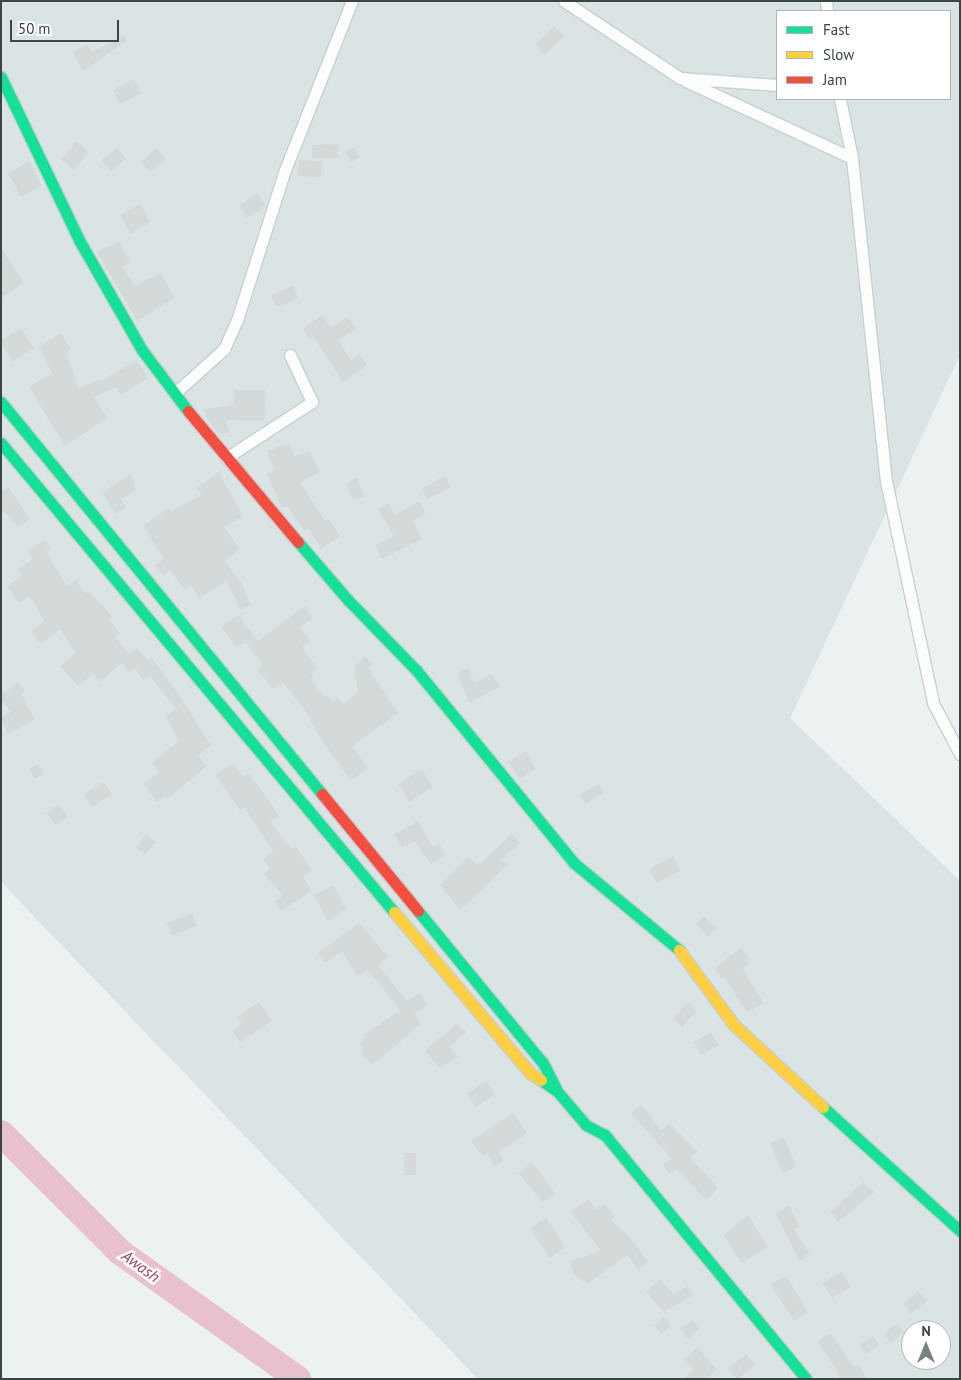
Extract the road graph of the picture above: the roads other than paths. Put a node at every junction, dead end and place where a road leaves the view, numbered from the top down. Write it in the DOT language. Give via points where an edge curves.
graph roads {
  1 [pos="352,1"];
  2 [pos="564,1"];
  3 [pos="1,77"];
  4 [pos="680,78"];
  5 [pos="776,85"];
  6 [pos="840,100"];
  7 [pos="852,158"];
  8 [pos="290,355"];
  9 [pos="175,393"];
  10 [pos="1,402"];
  11 [pos="1,442"];
  12 [pos="226,458"];
  13 [pos="960,754"];
  14 [pos="557,1091"];
  15 [pos="960,1231"];
  16 [pos="806,1379"];
  1 -- 9 [label="street" via="285,170 238,317 224,349"];
  2 -- 4 [label="street"];
  3 -- 9 [label="main road" via="79,240 142,350"];
  4 -- 5 [label="street"];
  4 -- 7 [label="street"];
  6 -- 7 [label="street"];
  7 -- 13 [label="street" via="886,481 933,703"];
  8 -- 12 [label="street" via="312,402"];
  9 -- 12 [label="main road"];
  10 -- 14 [label="main road" via="543,1062"];
  11 -- 14 [label="main road" via="110,576 530,1073"];
  12 -- 15 [label="main road" via="348,600 417,671 574,863 687,956 734,1025"];
  14 -- 16 [label="main road" via="586,1125 605,1135"];
}
